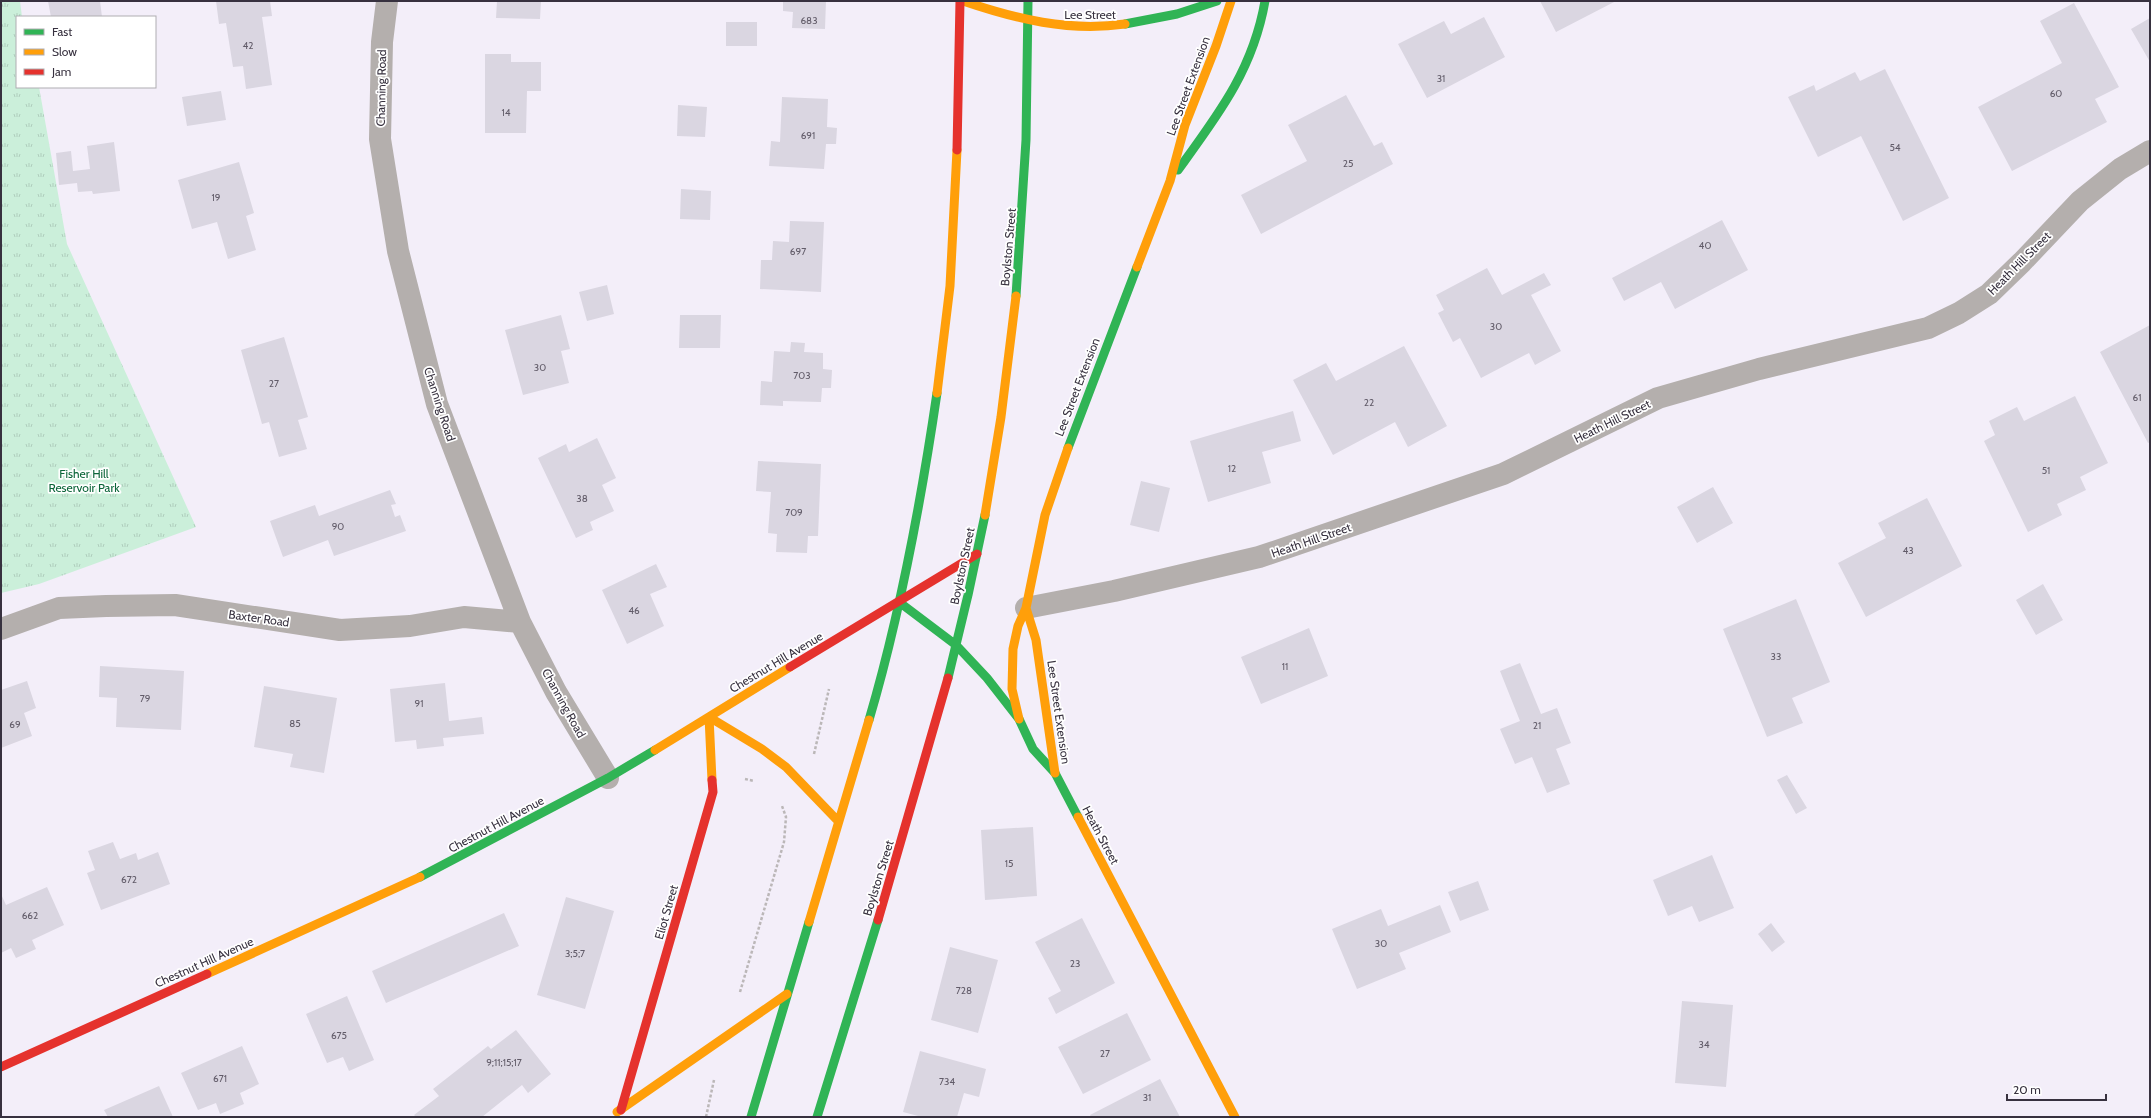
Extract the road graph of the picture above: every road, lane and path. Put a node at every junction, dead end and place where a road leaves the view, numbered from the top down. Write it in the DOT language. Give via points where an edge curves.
graph roads {
  1 [pos="387,1"];
  2 [pos="960,1"];
  3 [pos="963,1"];
  4 [pos="1028,1"];
  5 [pos="1217,1"];
  6 [pos="1231,1"];
  7 [pos="1265,1"];
  8 [pos="1028,21"];
  9 [pos="2150,150"];
  10 [pos="1170,181"];
  11 [pos="977,554"];
  12 [pos="899,602"];
  13 [pos="1026,608"];
  14 [pos="520,622"];
  15 [pos="1,629"];
  16 [pos="956,646"];
  17 [pos="829,689"];
  18 [pos="709,717"];
  19 [pos="1019,719"];
  20 [pos="812,758"];
  21 [pos="1055,773"];
  22 [pos="608,778"];
  23 [pos="745,778"];
  24 [pos="758,782"];
  25 [pos="779,800"];
  26 [pos="838,821"];
  27 [pos="787,994"];
  28 [pos="738,996"];
  29 [pos="1,1067"];
  30 [pos="715,1076"];
  31 [pos="621,1110"];
  32 [pos="611,1117"];
  33 [pos="629,1117"];
  34 [pos="706,1117"];
  35 [pos="751,1117"];
  36 [pos="817,1117"];
  37 [pos="1235,1117"];
  1 -- 14 [label="street, Channing Road" via="382,42 380,139 398,251 438,404"];
  2 -- 12 [label="main road" via="956,190 945,338 927,463"];
  3 -- 8 [label="main road, Lee Street"];
  4 -- 8 [label="main road, Boylston Street"];
  5 -- 8 [label="main road, Lee Street" via="1152,20 1116,26 1076,27"];
  6 -- 10 [label="main road, Lee Street Extension" via="1185,125"];
  7 -- 10 [label="main road, Lee Street Extension" via="1259,37 1236,86"];
  8 -- 11 [label="main road, Boylston Street" via="1026,142 1017,285 996,441"];
  9 -- 13 [label="street, Heath Hill Street" via="2080,201 1989,294 1928,328 1759,369 1658,398 1503,474 1259,557 1114,591"];
  10 -- 13 [label="main road, Lee Street Extension" via="1061,466 1045,515"];
  11 -- 12 [label="main road, Chestnut Hill Avenue"];
  11 -- 16 [label="main road, Boylston Street"];
  12 -- 16 [label="main road, Heath Street"];
  12 -- 18 [label="main road, Chestnut Hill Avenue"];
  12 -- 26 [label="main road" via="875,700"];
  13 -- 19 [label="main road, Lee Street Extension" via="1018,626 1011,664 1012,689"];
  13 -- 21 [label="main road, Lee Street Extension" via="1036,640"];
  14 -- 15 [label="street, Baxter Road" via="464,617 410,626 340,630 175,605 59,608"];
  14 -- 22 [label="street, Channing Road" via="556,692"];
  16 -- 19 [label="main road, Heath Street" via="991,682"];
  16 -- 36 [label="main road, Boylston Street" via="927,756"];
  17 -- 20 [label="path"];
  18 -- 22 [label="main road, Chestnut Hill Avenue"];
  18 -- 26 [label="main road" via="762,749 786,767"];
  18 -- 31 [label="main road, Eliot Street" via="714,792"];
  19 -- 21 [label="main road, Heath Street" via="1034,749"];
  21 -- 37 [label="main road, Heath Street"];
  22 -- 29 [label="main road, Chestnut Hill Avenue" via="429,873"];
  23 -- 24 [label="path"];
  25 -- 28 [label="path" via="786,817 784,842"];
  26 -- 27 [label="main road"];
  27 -- 31 [label="main road"];
  27 -- 35 [label="main road"];
  30 -- 34 [label="path"];
  31 -- 32 [label="main road"];
  31 -- 33 [label="main road"];
}
